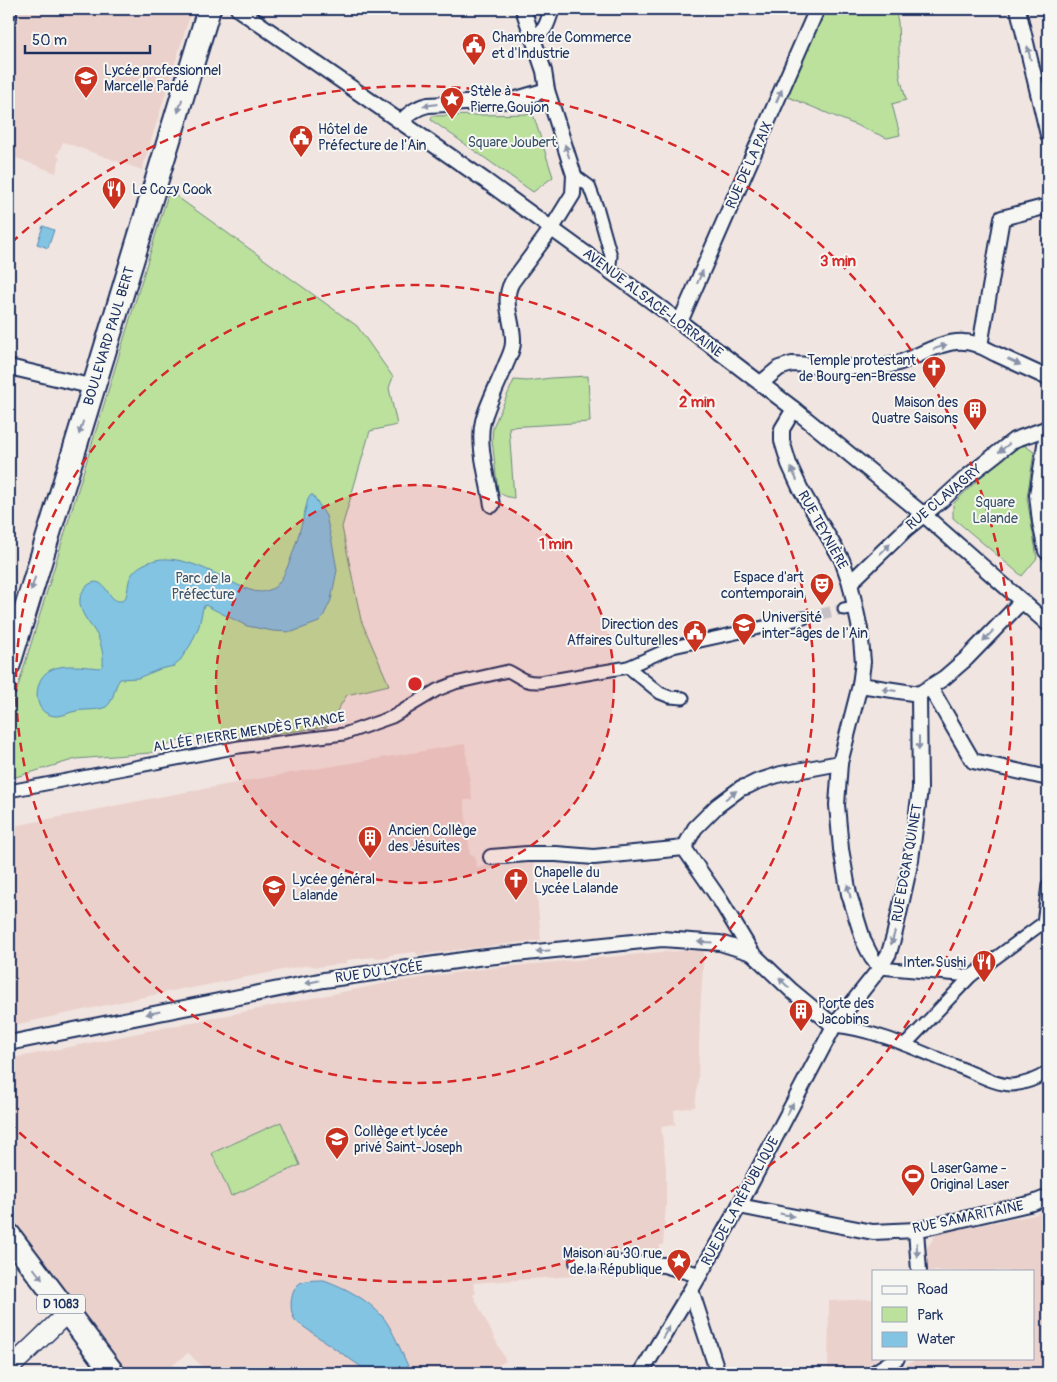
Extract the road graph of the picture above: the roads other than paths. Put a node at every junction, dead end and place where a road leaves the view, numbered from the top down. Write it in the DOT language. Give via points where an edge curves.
graph roads {
  1 [pos="209,9"];
  2 [pos="238,9"];
  3 [pos="523,9"];
  4 [pos="552,9"];
  5 [pos="817,9"];
  6 [pos="1018,9"];
  7 [pos="532,38"];
  8 [pos="547,90"];
  9 [pos="401,122"];
  10 [pos="1048,135"];
  11 [pos="574,175"];
  12 [pos="1048,206"];
  13 [pos="552,228"];
  14 [pos="609,271"];
  15 [pos="680,322"];
  16 [pos="980,346"];
  17 [pos="9,367"];
  18 [pos="1048,378"];
  19 [pos="761,383"];
  20 [pos="94,387"];
  21 [pos="794,409"];
  22 [pos="1048,427"];
  23 [pos="492,505"];
  24 [pos="924,515"];
  25 [pos="1046,551"];
  26 [pos="850,583"];
  27 [pos="1022,601"];
  28 [pos="804,618"];
  29 [pos="1048,624"];
  30 [pos="9,664"];
  31 [pos="628,667"];
  32 [pos="860,685"];
  33 [pos="925,690"];
  34 [pos="683,698"];
  35 [pos="840,763"];
  36 [pos="1048,778"];
  37 [pos="9,791"];
  38 [pos="684,848"];
  39 [pos="490,857"];
  40 [pos="1048,885"];
  41 [pos="1046,927"];
  42 [pos="752,953"];
  43 [pos="880,968"];
  44 [pos="971,976"];
  45 [pos="834,1026"];
  46 [pos="9,1043"];
  47 [pos="905,1045"];
  48 [pos="1048,1072"];
  49 [pos="1048,1197"];
  50 [pos="739,1206"];
  51 [pos="916,1230"];
  52 [pos="9,1235"];
  53 [pos="577,1262"];
  54 [pos="919,1270"];
  55 [pos="700,1275"];
  56 [pos="691,1290"];
  57 [pos="67,1313"];
  58 [pos="894,1360"];
  59 [pos="9,1369"];
  60 [pos="113,1373"];
  61 [pos="641,1373"];
  62 [pos="718,1373"];
  63 [pos="874,1373"];
  1 -- 20 [label="main road, BOULEVARD PAUL BERT, one-way"];
  2 -- 9 [label="street, AVENUE ALSACE-LORRAINE"];
  3 -- 7 [label="street"];
  4 -- 7 [label="street" via="546,28"];
  15 -- 5 [label="street, RUE DE LA PAIX, one-way"];
  10 -- 6 [label="street, one-way"];
  7 -- 8 [label="street"];
  8 -- 9 [label="street, one-way" via="513,100 418,107"];
  11 -- 8 [label="street, one-way"];
  9 -- 13 [label="street, AVENUE ALSACE-LORRAINE"];
  11 -- 13 [label="street" via="573,194"];
  11 -- 14 [label="street" via="589,186 598,210 611,256"];
  12 -- 16 [label="street" via="1002,218"];
  13 -- 14 [label="street, AVENUE ALSACE-LORRAINE"];
  13 -- 23 [label="street" via="508,290 513,344 485,413 481,432"];
  14 -- 15 [label="street, AVENUE ALSACE-LORRAINE"];
  15 -- 19 [label="street, AVENUE ALSACE-LORRAINE"];
  16 -- 18 [label="street, one-way"];
  19 -- 16 [label="street, one-way" via="779,368 792,364 871,367 904,361 954,342"];
  17 -- 20 [label="street"];
  19 -- 21 [label="street, AVENUE ALSACE-LORRAINE"];
  20 -- 30 [label="main road, BOULEVARD PAUL BERT, one-way"];
  21 -- 24 [label="street, AVENUE ALSACE-LORRAINE"];
  26 -- 21 [label="street, RUE TEYNIÈRE, one-way" via="842,560 789,464 782,429"];
  22 -- 24 [label="street, RUE CLAVAGRY, one-way" via="1014,440"];
  22 -- 25 [label="street" via="1037,495"];
  26 -- 24 [label="street, RUE CLAVAGRY, one-way"];
  24 -- 27 [label="street, AVENUE ALSACE-LORRAINE"];
  26 -- 32 [label="street, RUE TEYNIÈRE" via="849,608 860,630"];
  27 -- 29 [label="street, AVENUE ALSACE-LORRAINE"];
  27 -- 33 [label="street, one-way" via="966,659"];
  28 -- 31 [label="street, ALLÉE PIERRE MENDÈS FRANCE" via="686,643"];
  31 -- 34 [label="street" via="660,693"];
  31 -- 37 [label="street, ALLÉE PIERRE MENDÈS FRANCE" via="540,682 523,680 508,671 455,683 392,716 344,734 239,747"];
  33 -- 32 [label="street, one-way"];
  32 -- 35 [label="street, RUE TEYNIÈRE"];
  33 -- 36 [label="street" via="973,761"];
  33 -- 43 [label="street, RUE EDGAR QUINET, one-way" via="920,789 911,860 894,936"];
  38 -- 35 [label="street, one-way" via="695,828 741,788 781,774"];
  43 -- 35 [label="street, RUE TEYNIÈRE, one-way" via="864,942 849,894 837,805"];
  38 -- 39 [label="street" via="594,857 547,854"];
  38 -- 42 [label="street"];
  40 -- 41 [label="street"];
  41 -- 44 [label="street"];
  45 -- 42 [label="street, one-way"];
  42 -- 46 [label="street, RUE DU LYCÉE, one-way" via="720,943 662,939 477,958 324,980"];
  43 -- 44 [label="street"];
  43 -- 45 [label="street, RUE EDGAR QUINET"];
  44 -- 47 [label="street"];
  45 -- 47 [label="street" via="852,1028"];
  50 -- 45 [label="street, RUE DE LA RÉPUBLIQUE, one-way"];
  47 -- 48 [label="street" via="1010,1085 1025,1083"];
  49 -- 51 [label="street, RUE SAMARITAINE"];
  50 -- 51 [label="street, RUE SAMARITAINE, one-way" via="874,1232"];
  50 -- 55 [label="street, RUE DE LA RÉPUBLIQUE"];
  51 -- 54 [label="street, one-way"];
  52 -- 57 [label="main road, D 1083, one-way"];
  53 -- 55 [label="street" via="664,1265"];
  55 -- 56 [label="street, RUE DE LA RÉPUBLIQUE"];
  61 -- 56 [label="street, RUE DE LA RÉPUBLIQUE, one-way"];
  56 -- 62 [label="street"];
  57 -- 59 [label="street"];
  57 -- 60 [label="main road, D 1083"];
  58 -- 63 [label="street"];
}
